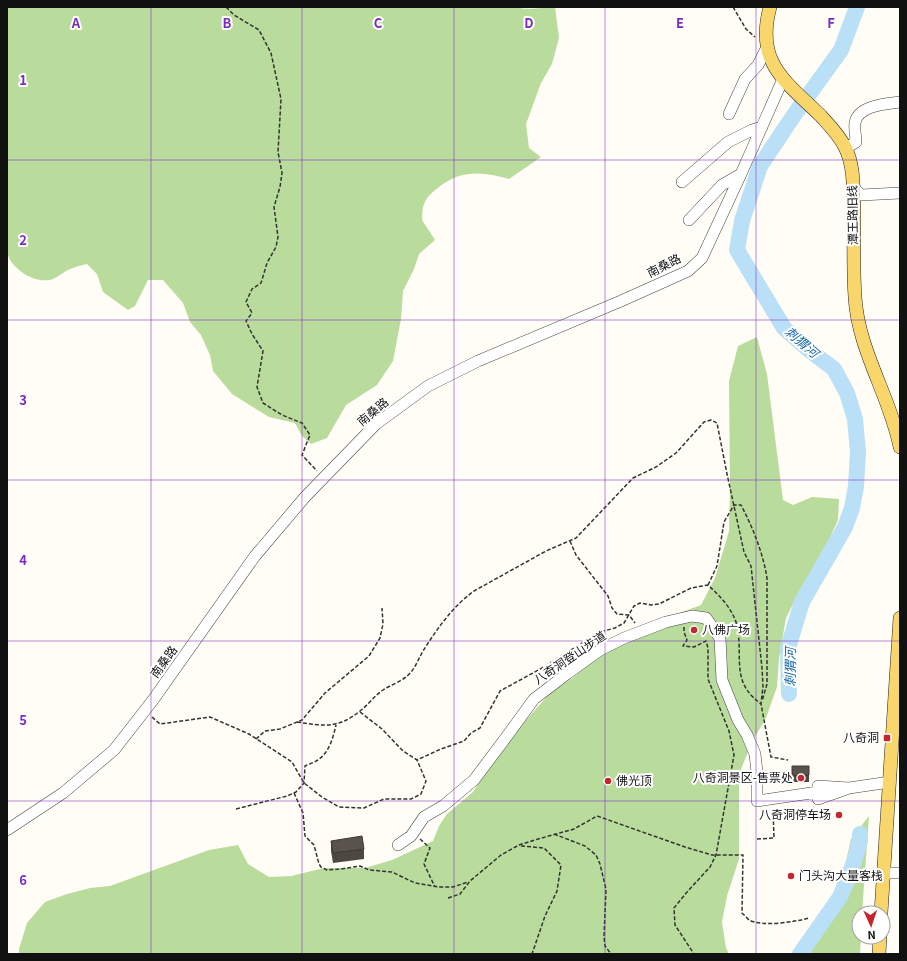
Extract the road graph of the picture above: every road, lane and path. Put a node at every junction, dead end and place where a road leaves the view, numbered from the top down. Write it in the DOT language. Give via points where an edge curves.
graph roads {
  1 [pos="226,7"];
  2 [pos="733,7"];
  3 [pos="770,7"];
  4 [pos="767,47"];
  5 [pos="786,82"];
  6 [pos="900,102"];
  7 [pos="729,114"];
  8 [pos="762,127"];
  9 [pos="846,148"];
  10 [pos="741,174"];
  11 [pos="682,182"];
  12 [pos="853,187"];
  13 [pos="900,193"];
  14 [pos="689,220"];
  15 [pos="900,447"];
  16 [pos="324,478"];
  17 [pos="734,505"];
  18 [pos="570,540"];
  19 [pos="708,585"];
  20 [pos="382,608"];
  21 [pos="684,617"];
  22 [pos="900,618"];
  23 [pos="653,627"];
  24 [pos="899,664"];
  25 [pos="761,704"];
  26 [pos="144,711"];
  27 [pos="297,722"];
  28 [pos="336,725"];
  29 [pos="256,739"];
  30 [pos="417,760"];
  31 [pos="788,760"];
  32 [pos="890,782"];
  33 [pos="304,783"];
  34 [pos="294,793"];
  35 [pos="773,799"];
  36 [pos="236,809"];
  37 [pos="7,830"];
  38 [pos="413,832"];
  39 [pos="554,834"];
  40 [pos="757,839"];
  41 [pos="398,845"];
  42 [pos="518,845"];
  43 [pos="716,855"];
  44 [pos="884,873"];
  45 [pos="900,873"];
  46 [pos="470,881"];
  47 [pos="435,887"];
  48 [pos="448,898"];
  49 [pos="882,905"];
  50 [pos="809,918"];
  51 [pos="532,954"];
  52 [pos="611,954"];
  53 [pos="694,954"];
  1 -- 16 [label="path" via="259,30 271,53 281,99 278,152 282,173 274,207 278,237 261,282 252,289 246,302 252,313 246,321 263,351 257,387 263,403 282,415 302,422 310,435 302,455"];
  2 -- 4 [label="path" via="746,29"];
  3 -- 4 [label="main road, 潭王路旧线"];
  4 -- 5 [label="main road, 潭王路旧线" via="774,66"];
  4 -- 7 [label="street" via="758,65 745,79"];
  5 -- 8 [label="street, 南桑路"];
  5 -- 9 [label="main road, 潭王路旧线" via="824,119"];
  6 -- 9 [label="street" via="872,107 860,113 855,122 856,142"];
  8 -- 10 [label="street, 南桑路"];
  8 -- 11 [label="street" via="728,142"];
  9 -- 12 [label="main road, 潭王路旧线" via="852,170"];
  10 -- 14 [label="street" via="722,185"];
  10 -- 16 [label="street, 南桑路" via="702,258 688,271 478,361 428,386 376,424"];
  12 -- 13 [label="street" via="861,195"];
  12 -- 15 [label="main road, 潭王路旧线" via="858,316"];
  16 -- 26 [label="street, 南桑路" via="255,556"];
  17 -- 18 [label="path" via="717,423 711,420 704,422 676,453 656,467 633,478 576,538"];
  17 -- 19 [label="path" via="724,522 717,566"];
  17 -- 25 [label="path" via="744,552 751,566 762,668"];
  17 -- 25 [label="path" via="741,505 748,518 765,565 767,578 768,684"];
  18 -- 23 [label="path" via="576,555 608,596 617,614 629,615 635,623"];
  18 -- 28 [label="path" via="474,590 436,629 411,672 404,679 382,691 360,712"];
  20 -- 27 [label="path" via="384,624 380,638 369,656 325,693 302,720"];
  21 -- 23 [label="street, 八奇洞登山步道"];
  21 -- 35 [label="street, 八奇洞登山步道" via="706,618 720,638 722,680 755,754 757,802"];
  21 -- 43 [label="path" via="687,640 683,646 694,647 706,641 708,679 729,731 734,756"];
  22 -- 24 [label="main road"];
  23 -- 38 [label="street, 八奇洞登山步道" via="600,650 534,699 474,780 443,806 424,817"];
  24 -- 32 [label="main road"];
  25 -- 31 [label="path" via="771,757"];
  26 -- 29 [label="path" via="160,724 210,717"];
  26 -- 37 [label="street, 南桑路" via="114,750 63,794"];
  27 -- 28 [label="path"];
  27 -- 29 [label="path" via="265,732"];
  28 -- 33 [label="path" via="325,754 305,766"];
  29 -- 33 [label="path" via="292,762"];
  30 -- 33 [label="path" via="426,781 421,794 411,799 384,800 364,808 339,807 322,798"];
  32 -- 35 [label="street, 八奇洞登山步道"];
  32 -- 44 [label="main road"];
  33 -- 34 [label="path"];
  34 -- 36 [label="path"];
  34 -- 47 [label="path" via="303,813 305,836 314,845 322,867 327,870 360,866 369,870 392,872 415,884"];
  35 -- 40 [label="path" via="774,838"];
  38 -- 41 [label="street, 八奇洞登山步道"];
  38 -- 47 [label="path" via="430,848 424,864"];
  39 -- 42 [label="path"];
  39 -- 43 [label="path" via="574,829 597,816 685,847"];
  39 -- 52 [label="path" via="585,846 596,855 606,889 604,937 605,946"];
  42 -- 46 [label="path" via="501,855"];
  42 -- 51 [label="path" via="544,848 561,865 557,891"];
  43 -- 50 [label="path" via="743,856 742,913 749,920 769,923"];
  43 -- 53 [label="path" via="710,867 674,908 675,925"];
  44 -- 45 [label="street"];
  44 -- 49 [label="main road"];
  46 -- 47 [label="path" via="452,887"];
  46 -- 48 [label="path" via="460,894"];
}
